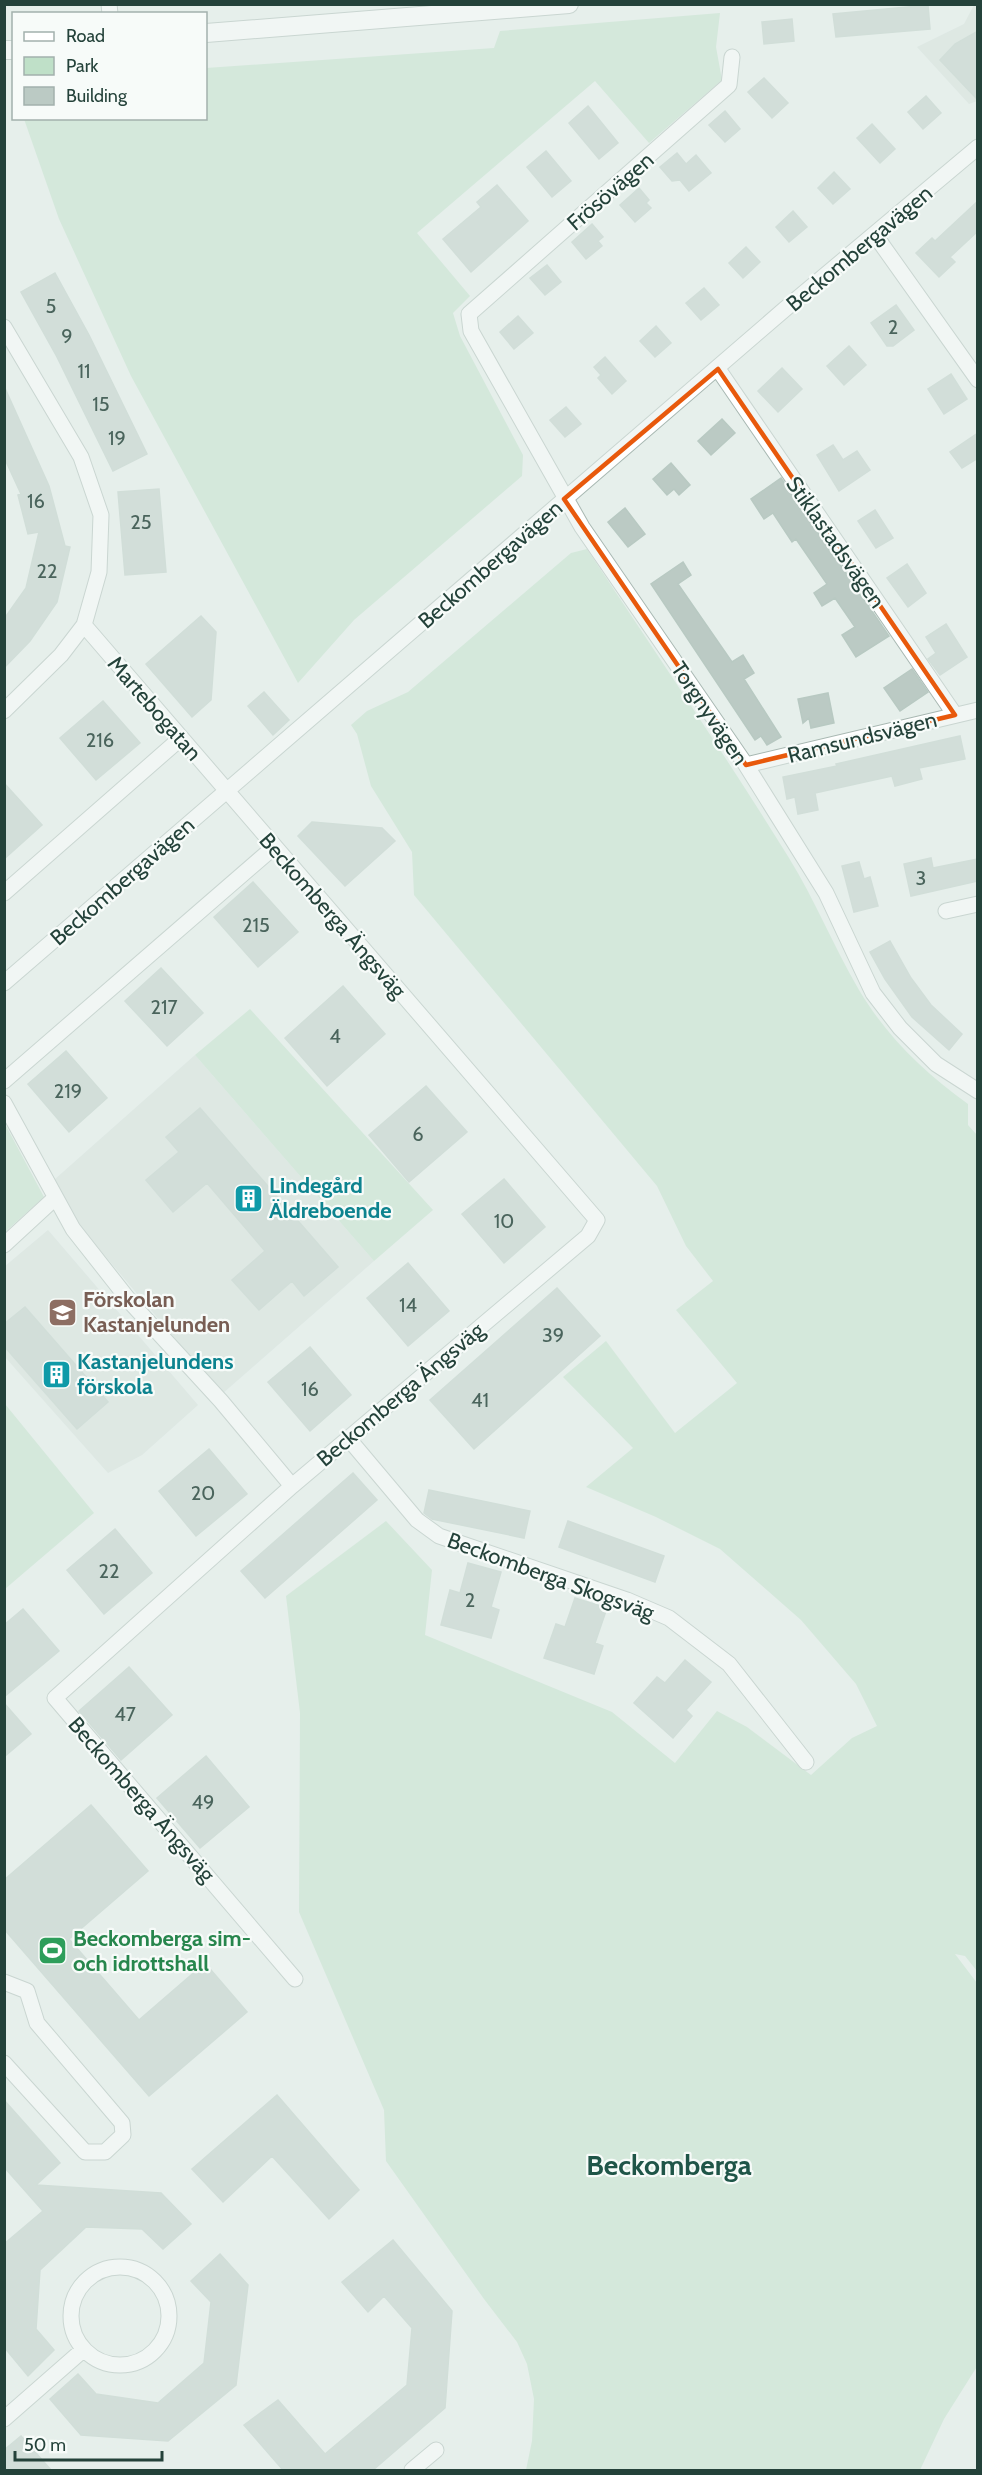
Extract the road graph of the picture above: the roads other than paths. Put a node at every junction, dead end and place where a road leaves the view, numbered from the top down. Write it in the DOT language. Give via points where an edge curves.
graph roads {
  1 [pos="570,4"];
  2 [pos="207,33"];
  3 [pos="732,57"];
  4 [pos="978,147"];
  5 [pos="875,235"];
  6 [pos="469,314"];
  7 [pos="4,327"];
  8 [pos="718,369"];
  9 [pos="978,380"];
  10 [pos="564,499"];
  11 [pos="84,625"];
  12 [pos="978,710"];
  13 [pos="4,711"];
  14 [pos="955,715"];
  15 [pos="181,738"];
  16 [pos="746,765"];
  17 [pos="226,791"];
  18 [pos="274,847"];
  19 [pos="4,893"];
  20 [pos="978,904"];
  21 [pos="946,911"];
  22 [pos="4,983"];
  23 [pos="4,1081"];
  24 [pos="978,1091"];
  25 [pos="4,1103"];
  26 [pos="55,1198"];
  27 [pos="4,1245"];
  28 [pos="348,1438"];
  29 [pos="292,1486"];
  30 [pos="806,1762"];
  31 [pos="296,1978"];
  32 [pos="4,1982"];
  33 [pos="4,2062"];
  34 [pos="84,2349"];
  35 [pos="4,2419"];
  36 [pos="436,2450"];
  37 [pos="412,2470"];
  1 -- 2 [label="street"];
  3 -- 6 [label="street, Frösövägen" via="729,85"];
  4 -- 5 [label="street, Beckombergavägen"];
  5 -- 8 [label="street, Beckombergavägen"];
  5 -- 9 [label="street"];
  6 -- 10 [label="street, Torgnyvägen" via="471,331"];
  7 -- 11 [label="street" via="81,457 101,515 99,572"];
  8 -- 10 [label="street, Beckombergavägen"];
  8 -- 14 [label="street, Stiklastadsvägen"];
  10 -- 16 [label="street, Torgnyvägen"];
  10 -- 17 [label="street, Beckombergavägen"];
  11 -- 13 [label="street" via="62,655"];
  11 -- 15 [label="street, Martebogatan"];
  12 -- 14 [label="street, Ramsundsvägen"];
  14 -- 16 [label="street, Ramsundsvägen"];
  15 -- 17 [label="street, Martebogatan"];
  15 -- 19 [label="street"];
  16 -- 24 [label="street, Torgnyvägen" via="826,894 873,993 900,1028 936,1064"];
  17 -- 18 [label="street, Beckomberga Ängsväg"];
  17 -- 22 [label="street, Beckombergavägen"];
  18 -- 23 [label="street"];
  18 -- 28 [label="street, Beckomberga Ängsväg" via="597,1220 588,1236"];
  20 -- 21 [label="street"];
  25 -- 26 [label="street"];
  26 -- 27 [label="street"];
  26 -- 29 [label="street" via="73,1229 132,1304"];
  28 -- 29 [label="street, Beckomberga Ängsväg"];
  28 -- 30 [label="street, Beckomberga Skogsväg" via="417,1520 439,1536 669,1618 729,1664"];
  29 -- 31 [label="street, Beckomberga Ängsväg" via="55,1698"];
  32 -- 33 [label="street" via="27,1991 37,2023 123,2123 123,2135 105,2152 86,2152"];
  34 -- 34 [label="street" via="111,2364 135,2362 155,2351 169,2323 168,2307 154,2280 123,2267 92,2276 80,2288 71,2319 75,2336"];
  34 -- 35 [label="street"];
  36 -- 37 [label="street"];
}
